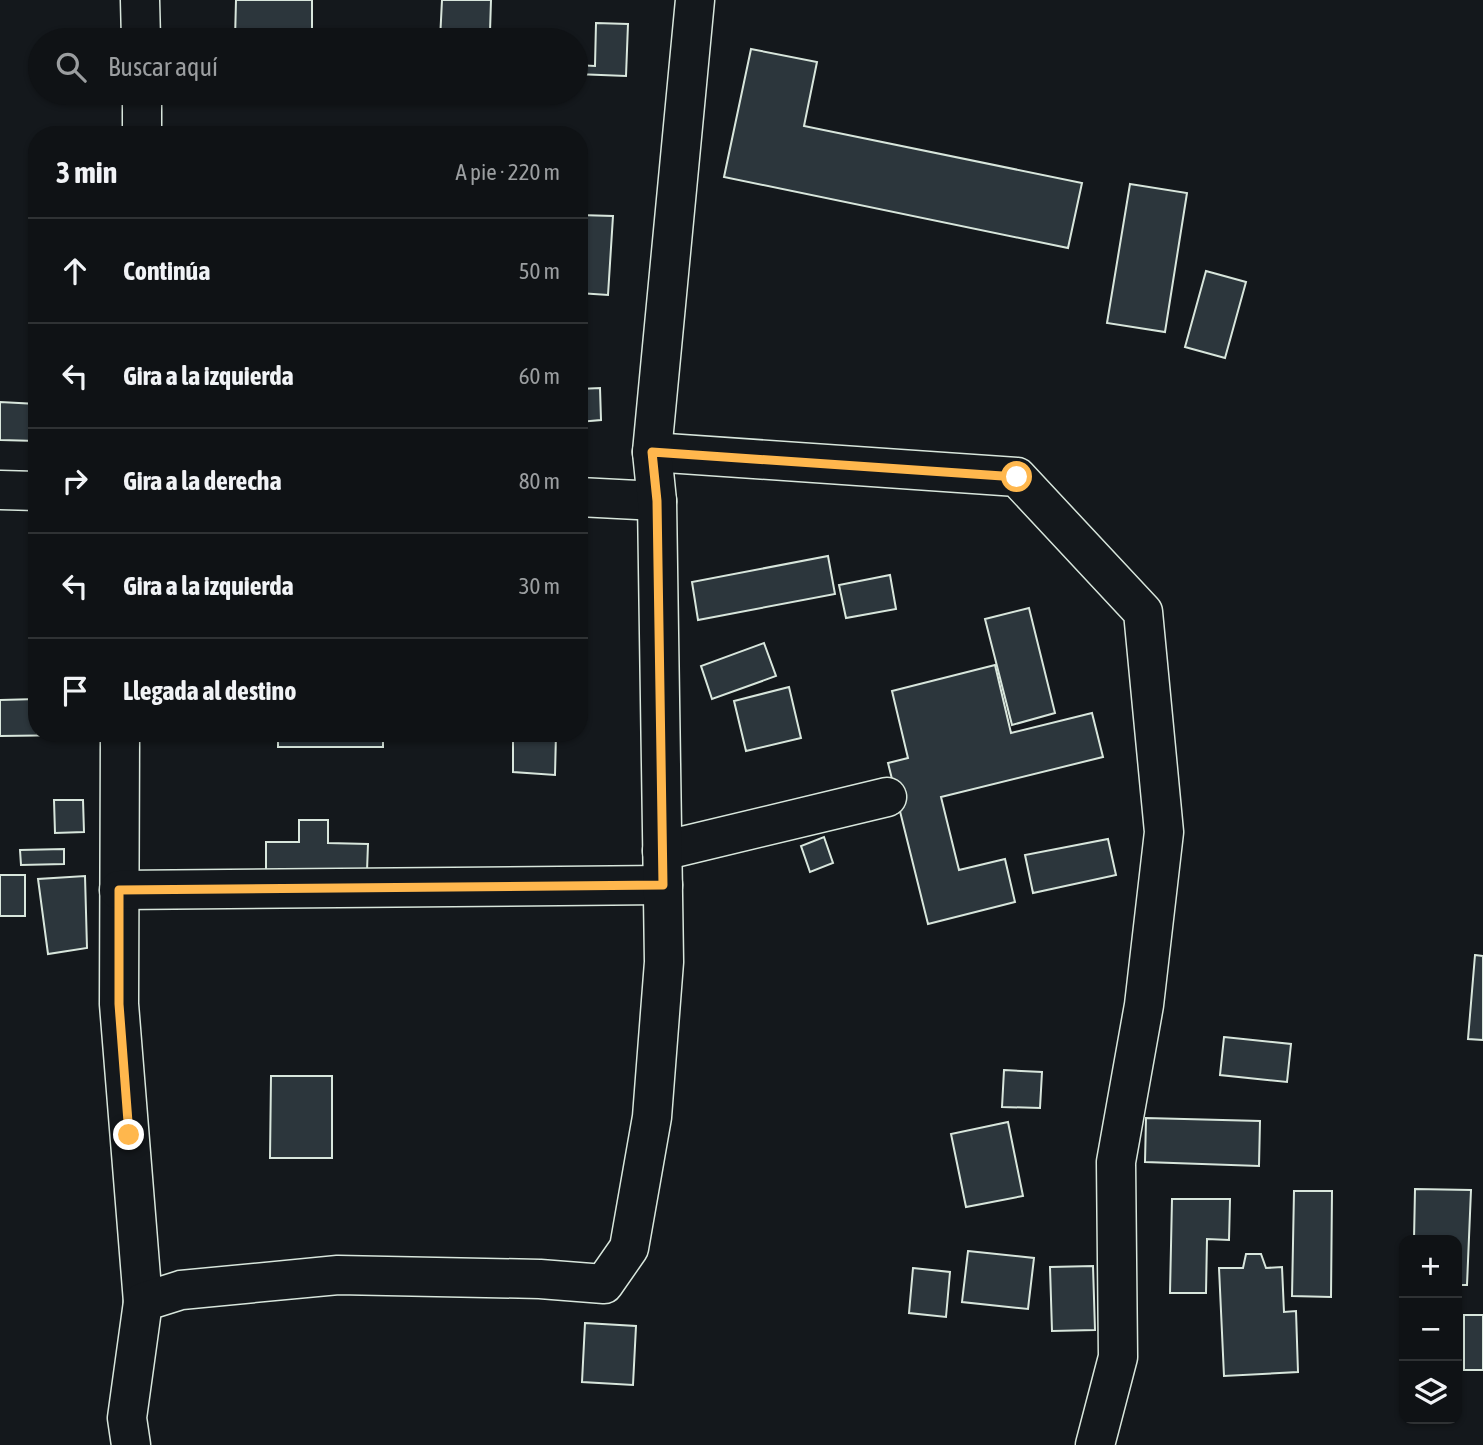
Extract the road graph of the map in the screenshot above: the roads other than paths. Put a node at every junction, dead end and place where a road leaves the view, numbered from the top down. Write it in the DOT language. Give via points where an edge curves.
graph roads {
  1 [pos="141,0"];
  2 [pos="695,0"];
  3 [pos="141,28"];
  4 [pos="142,105"];
  5 [pos="142,126"];
  6 [pos="652,452"];
  7 [pos="0,490"];
  8 [pos="28,491"];
  9 [pos="588,497"];
  10 [pos="657,501"];
  11 [pos="120,742"];
  12 [pos="887,797"];
  13 [pos="662,868"];
  14 [pos="119,890"];
  15 [pos="143,1302"];
  16 [pos="131,1445"];
  17 [pos="1095,1445"];
  1 -- 3 [label="street"];
  2 -- 6 [label="street"];
  4 -- 5 [label="street"];
  6 -- 10 [label="street"];
  6 -- 17 [label="street" via="1017,477 1143,611 1164,832 1144,1005 1116,1162 1118,1357"];
  7 -- 8 [label="street"];
  9 -- 10 [label="street"];
  10 -- 13 [label="street"];
  11 -- 14 [label="street"];
  12 -- 13 [label="street"];
  13 -- 14 [label="street"];
  13 -- 15 [label="street" via="664,962 652,1117 629,1248 604,1284 338,1275 181,1290"];
  14 -- 15 [label="street" via="119,1004"];
  15 -- 16 [label="street" via="127,1418"];
}
